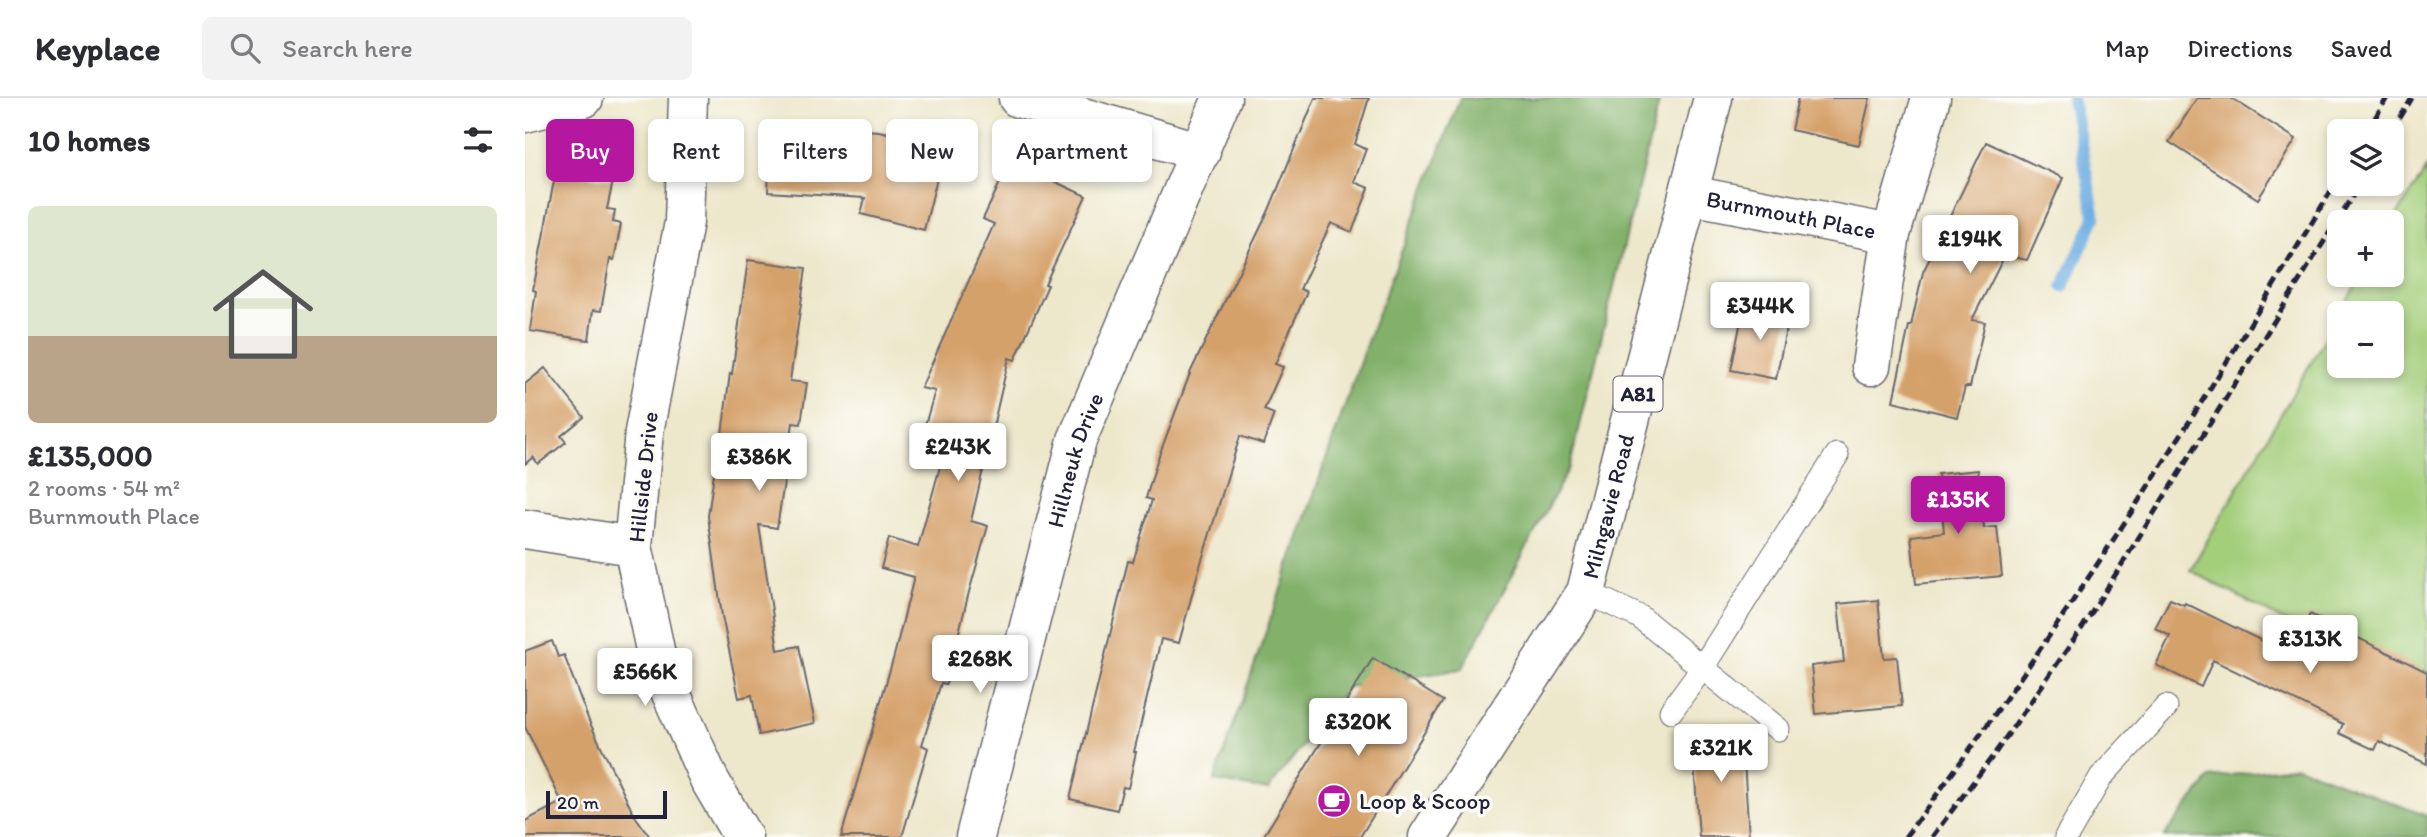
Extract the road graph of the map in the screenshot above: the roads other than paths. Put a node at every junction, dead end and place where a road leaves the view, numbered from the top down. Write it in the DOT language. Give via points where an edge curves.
graph roads {
  1 [pos="584,98"];
  2 [pos="688,98"];
  3 [pos="1018,98"];
  4 [pos="1222,98"];
  5 [pos="1713,98"];
  6 [pos="1931,98"];
  7 [pos="525,113"];
  8 [pos="1201,152"];
  9 [pos="1690,195"];
  10 [pos="1891,234"];
  11 [pos="1871,366"];
  12 [pos="1837,455"];
  13 [pos="525,528"];
  14 [pos="633,546"];
  15 [pos="1586,592"];
  16 [pos="1702,668"];
  17 [pos="2166,707"];
  18 [pos="1671,711"];
  19 [pos="1778,729"];
  20 [pos="743,837"];
  21 [pos="975,837"];
  22 [pos="1429,837"];
  23 [pos="2066,837"];
  1 -- 7 [label="street"];
  2 -- 14 [label="street, Hillside Drive" via="684,222 644,432"];
  3 -- 8 [label="street"];
  4 -- 8 [label="street, Hillneuk Drive"];
  5 -- 9 [label="street, Milngavie Road / A81"];
  6 -- 10 [label="street, Burnmouth Place"];
  8 -- 21 [label="street, Hillneuk Drive" via="1077,440"];
  9 -- 10 [label="street, Burnmouth Place"];
  9 -- 15 [label="street, Milngavie Road / A81"];
  10 -- 11 [label="street, Burnmouth Place"];
  12 -- 16 [label="lane"];
  13 -- 14 [label="street"];
  14 -- 20 [label="street, Hillside Drive" via="658,664 709,779"];
  15 -- 16 [label="lane" via="1640,617"];
  15 -- 22 [label="street, Milngavie Road / A81"];
  16 -- 18 [label="lane"];
  16 -- 19 [label="lane"];
  17 -- 23 [label="lane" via="2101,777"];
}
